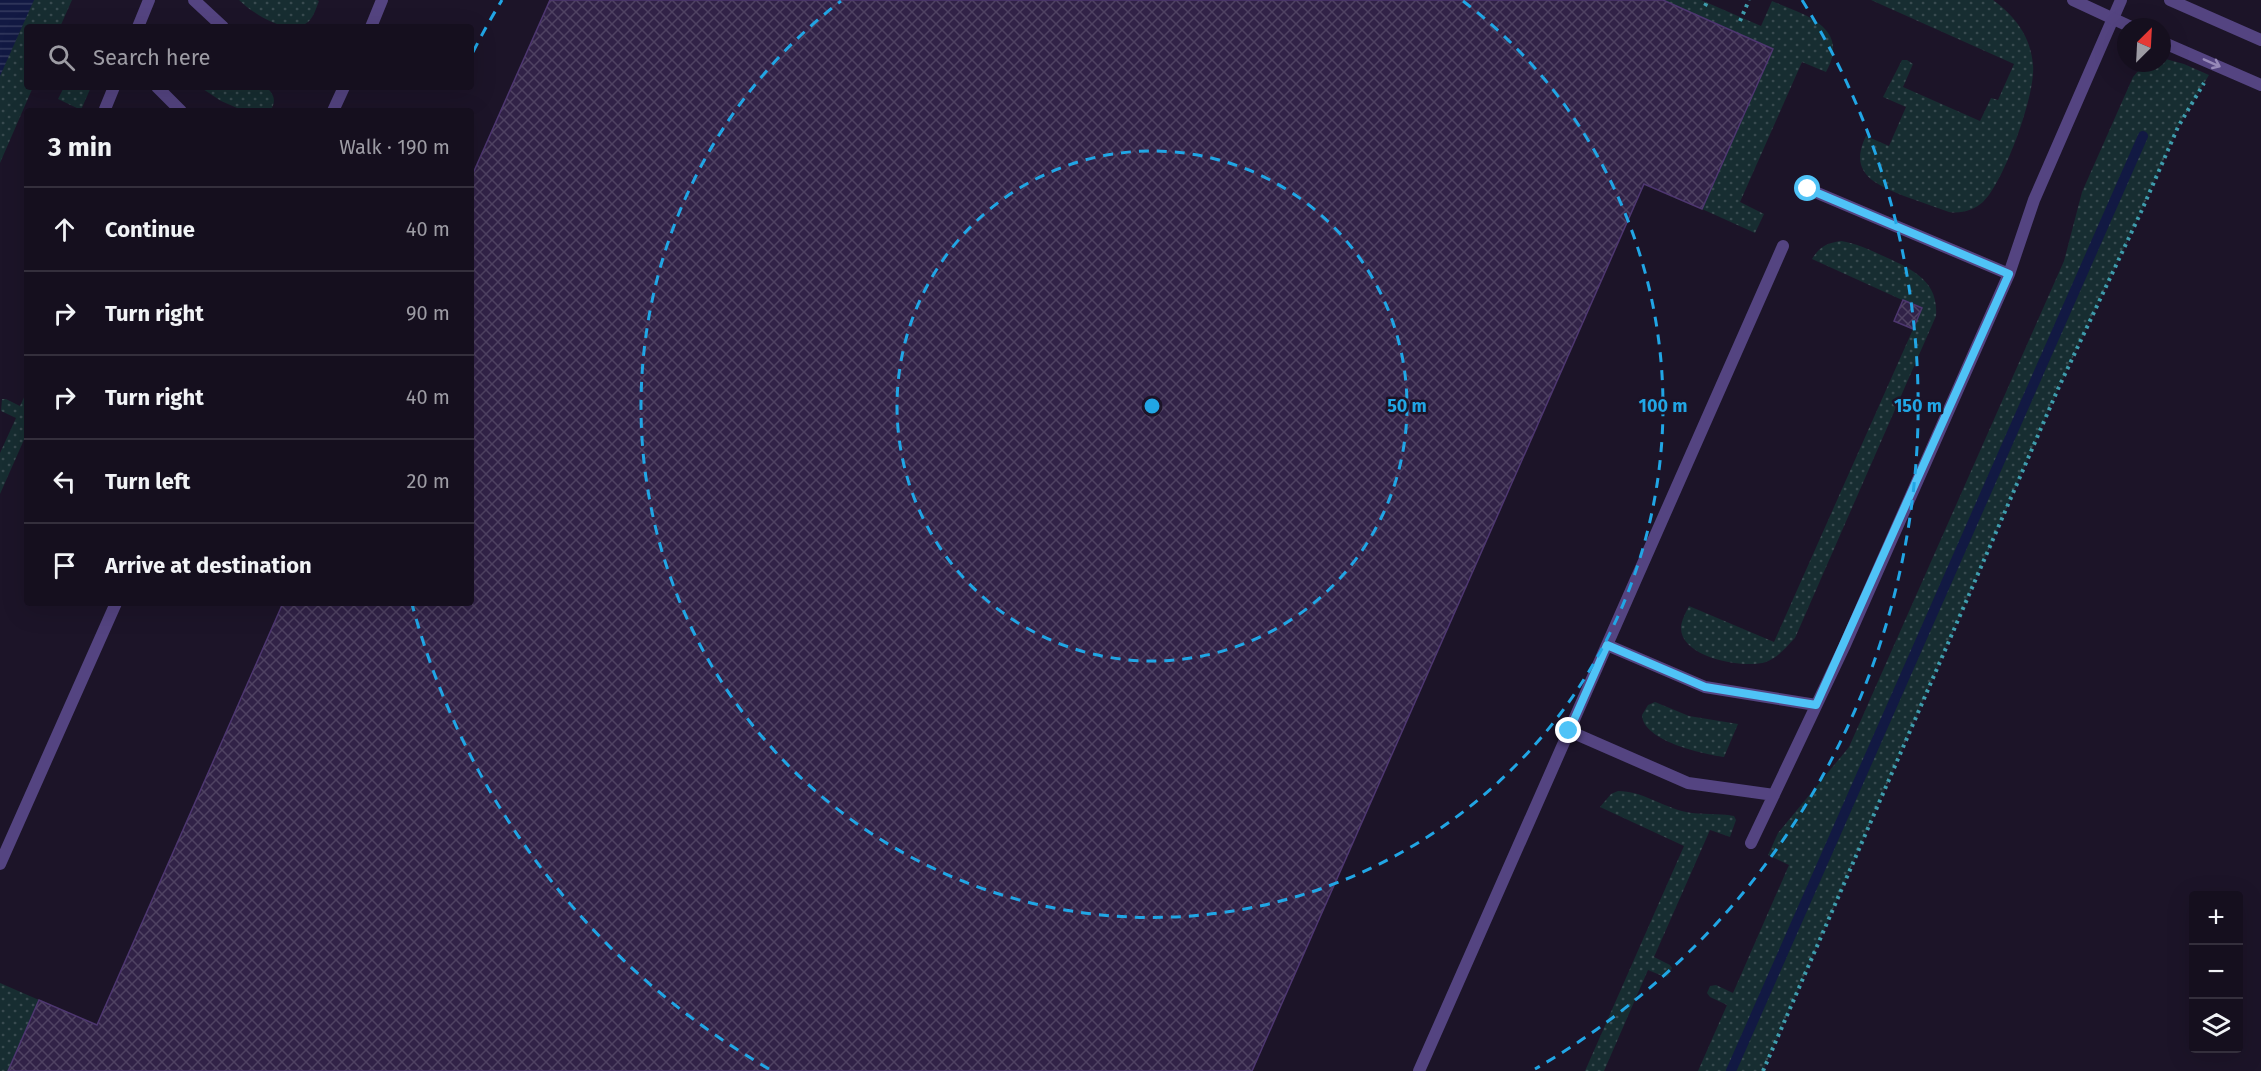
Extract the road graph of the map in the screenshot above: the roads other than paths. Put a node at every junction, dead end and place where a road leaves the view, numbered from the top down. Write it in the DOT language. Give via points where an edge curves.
graph roads {
  1 [pos="149,0"];
  2 [pos="194,0"];
  3 [pos="382,0"];
  4 [pos="2073,0"];
  5 [pos="2121,0"];
  6 [pos="2170,0"];
  7 [pos="2113,19"];
  8 [pos="2117,21"];
  9 [pos="139,24"];
  10 [pos="220,24"];
  11 [pos="371,24"];
  12 [pos="2261,40"];
  13 [pos="2171,46"];
  14 [pos="2261,85"];
  15 [pos="113,90"];
  16 [pos="160,90"];
  17 [pos="342,90"];
  18 [pos="105,108"];
  19 [pos="178,108"];
  20 [pos="334,108"];
  21 [pos="1808,189"];
  22 [pos="1783,246"];
  23 [pos="2009,274"];
  24 [pos="115,606"];
  25 [pos="1607,645"];
  26 [pos="1816,705"];
  27 [pos="1569,731"];
  28 [pos="1774,795"];
  29 [pos="1751,843"];
  30 [pos="0,864"];
  31 [pos="1419,1071"];
  1 -- 9 [label="street"];
  2 -- 10 [label="street"];
  3 -- 11 [label="street"];
  4 -- 7 [label="street"];
  5 -- 7 [label="street"];
  6 -- 12 [label="street"];
  7 -- 8 [label="street"];
  7 -- 23 [label="street" via="2034,200"];
  13 -- 14 [label="street, one-way"];
  15 -- 18 [label="street"];
  16 -- 19 [label="street"];
  17 -- 20 [label="street"];
  21 -- 23 [label="street"];
  22 -- 25 [label="street"];
  23 -- 26 [label="street"];
  24 -- 30 [label="street"];
  25 -- 26 [label="street" via="1705,687"];
  25 -- 27 [label="street"];
  26 -- 28 [label="street"];
  27 -- 28 [label="street" via="1688,783"];
  27 -- 31 [label="street"];
  28 -- 29 [label="street"];
}
